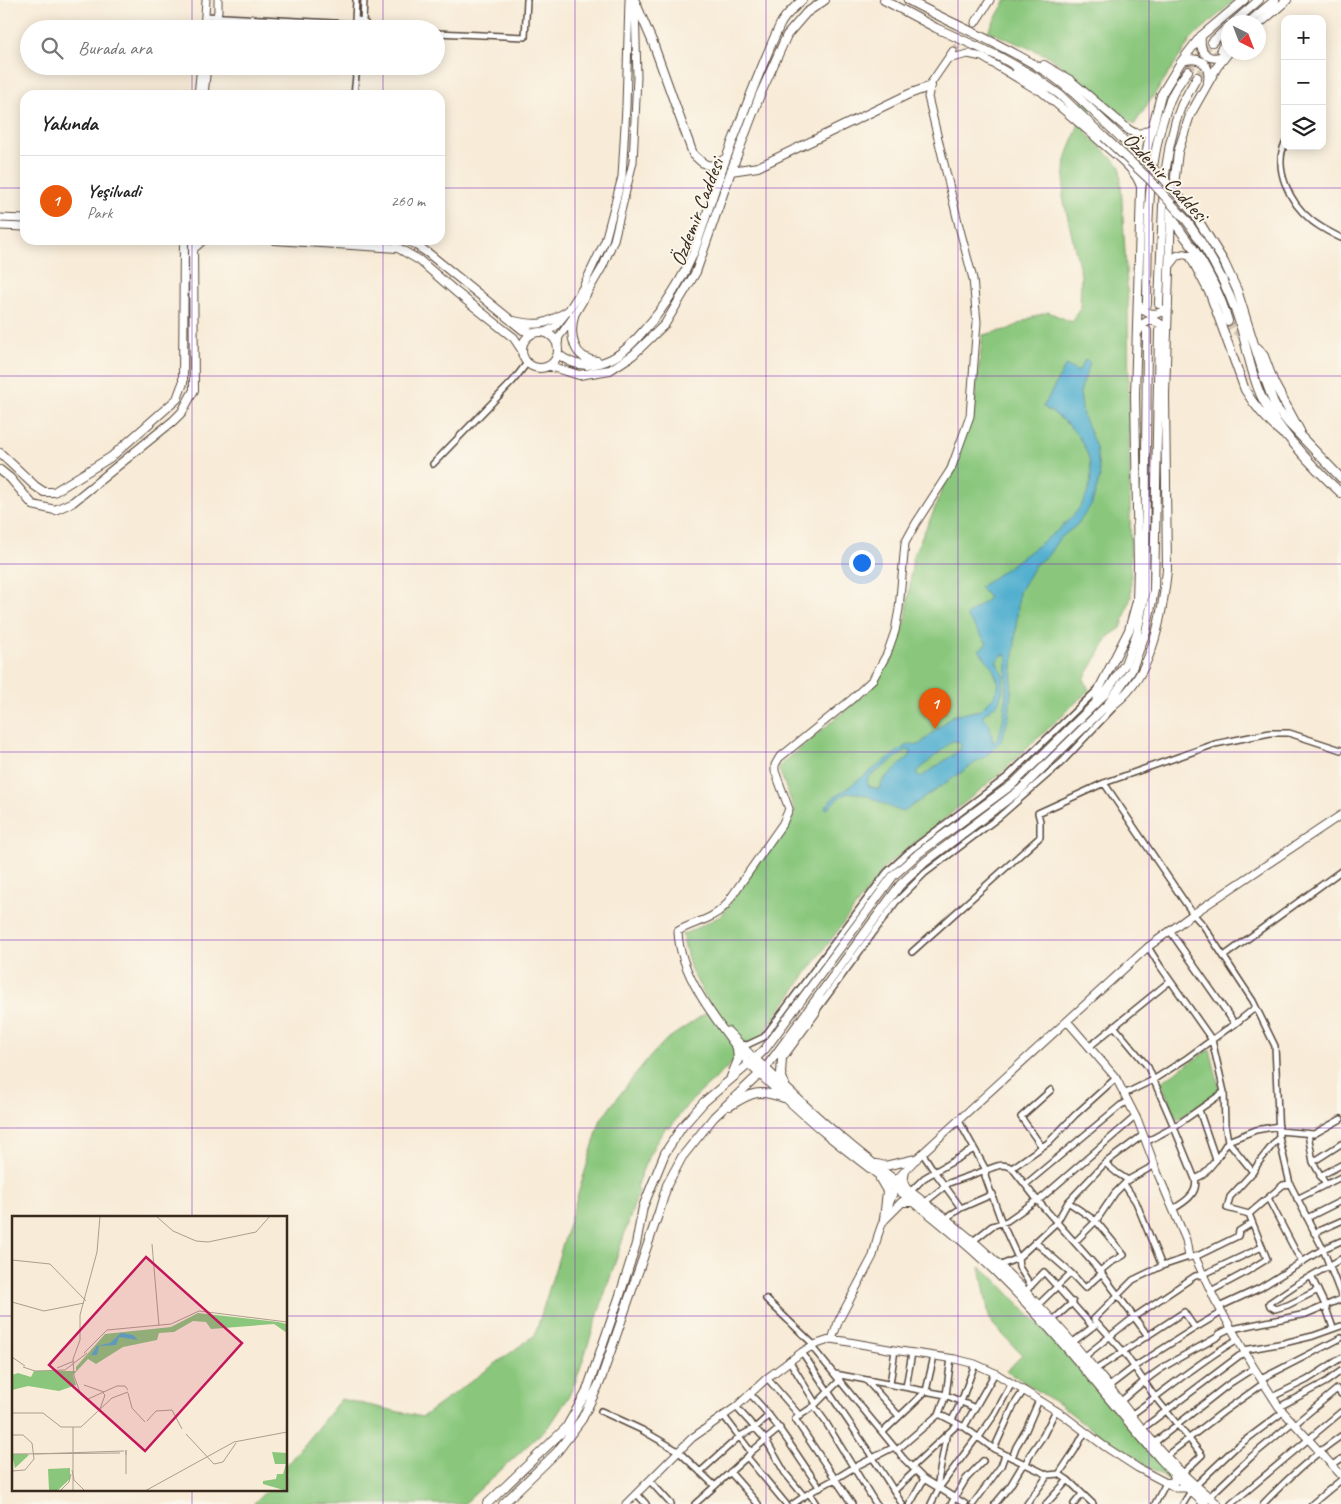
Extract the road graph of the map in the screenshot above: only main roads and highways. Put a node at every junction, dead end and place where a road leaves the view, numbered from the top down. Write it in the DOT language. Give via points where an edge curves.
graph roads {
  1 [pos="633,0"];
  2 [pos="802,0"];
  3 [pos="826,0"];
  4 [pos="884,0"];
  5 [pos="909,0"];
  6 [pos="1244,0"];
  7 [pos="1259,0"];
  8 [pos="1274,0"];
  9 [pos="1287,0"];
  10 [pos="1242,15"];
  11 [pos="1257,15"];
  12 [pos="1266,18"];
  13 [pos="1221,34"];
  14 [pos="1202,36"];
  15 [pos="1212,42"];
  16 [pos="1000,45"];
  17 [pos="1000,57"];
  18 [pos="1221,57"];
  19 [pos="1222,60"];
  20 [pos="1181,62"];
  21 [pos="1188,71"];
  22 [pos="1197,78"];
  23 [pos="1207,83"];
  24 [pos="931,86"];
  25 [pos="1152,128"];
  26 [pos="726,158"];
  27 [pos="731,171"];
  28 [pos="1141,189"];
  29 [pos="1171,210"];
  30 [pos="189,245"];
  31 [pos="189,245"];
  32 [pos="352,245"];
  33 [pos="416,245"];
  34 [pos="1170,265"];
  35 [pos="1138,304"];
  36 [pos="1147,304"];
  37 [pos="1159,304"];
  38 [pos="1168,307"];
  39 [pos="511,320"];
  40 [pos="1228,321"];
  41 [pos="1147,331"];
  42 [pos="1159,331"];
  43 [pos="1167,332"];
  44 [pos="534,333"];
  45 [pos="1137,334"];
  46 [pos="1258,348"];
  47 [pos="522,350"];
  48 [pos="558,354"];
  49 [pos="604,362"];
  50 [pos="550,366"];
  51 [pos="1300,450"];
  52 [pos="1313,450"];
  53 [pos="0,454"];
  54 [pos="0,470"];
  55 [pos="1341,478"];
  56 [pos="1341,493"];
  57 [pos="1096,704"];
  58 [pos="1099,714"];
  59 [pos="822,991"];
  60 [pos="739,1046"];
  61 [pos="752,1062"];
  62 [pos="763,1071"];
  63 [pos="729,1082"];
  64 [pos="786,1090"];
  65 [pos="788,1100"];
  66 [pos="714,1117"];
  67 [pos="920,1157"];
  68 [pos="871,1161"];
  69 [pos="905,1171"];
  70 [pos="877,1174"];
  71 [pos="896,1185"];
  72 [pos="909,1191"];
  73 [pos="914,1202"];
  74 [pos="1173,1473"];
  75 [pos="1166,1483"];
  76 [pos="1191,1488"];
  77 [pos="1204,1502"];
  78 [pos="488,1504"];
  79 [pos="503,1504"];
  80 [pos="1217,1504"];
  1 -- 26 [label="main road" via="653,43 693,154 709,165"];
  2 -- 26 [label="main road, Özdemir Caddesi" via="781,23"];
  3 -- 27 [label="main road, Özdemir Caddesi" via="806,13 787,35"];
  4 -- 17 [label="main road, Özdemir Caddesi"];
  5 -- 16 [label="main road, Özdemir Caddesi"];
  6 -- 14 [label="main road"];
  7 -- 10 [label="main road"];
  8 -- 11 [label="main road"];
  9 -- 12 [label="main road"];
  13 -- 15 [label="main road"];
  14 -- 18 [label="main road" via="1200,45 1204,53 1211,58"];
  14 -- 20 [label="main road"];
  16 -- 25 [label="main road" via="1025,53 1070,80 1135,134"];
  16 -- 52 [label="main road, Özdemir Caddesi, bridge" via="1066,86 1163,178 1195,215 1220,254 1237,290 1275,406"];
  17 -- 28 [label="main road" via="1060,105 1135,174"];
  17 -- 51 [label="main road, Özdemir Caddesi, bridge" via="1060,95 1149,179 1187,221 1215,265 1236,312 1262,396 1275,419"];
  19 -- 23 [label="main road"];
  20 -- 23 [label="main road" via="1189,58 1205,65 1209,74"];
  20 -- 25 [label="main road" via="1161,95"];
  21 -- 36 [label="main road" via="1170,98 1151,180"];
  22 -- 37 [label="main road" via="1182,104 1168,153"];
  23 -- 29 [label="main road" via="1190,115 1178,152"];
  24 -- 27 [label="main road" via="758,167"];
  25 -- 28 [label="main road"];
  26 -- 49 [label="main road, Özdemir Caddesi" via="694,251 669,300 634,343"];
  27 -- 50 [label="main road, Özdemir Caddesi" via="696,272 665,324 633,355 610,370 579,375"];
  28 -- 35 [label="main road"];
  29 -- 34 [label="main road"];
  29 -- 40 [label="main road" via="1174,221 1208,272"];
  30 -- 53 [label="main road" via="183,382 177,399 111,457 54,492 44,492 35,486"];
  31 -- 54 [label="main road" via="194,390 182,412 73,502 55,510 32,505"];
  32 -- 47 [label="main road" via="398,248 419,260 514,338"];
  33 -- 39 [label="main road"];
  34 -- 38 [label="main road"];
  34 -- 51 [label="main road" via="1177,256 1190,256 1210,294 1245,390 1266,420"];
  35 -- 38 [label="main road" via="1144,312 1152,314"];
  35 -- 45 [label="main road"];
  38 -- 43 [label="main road"];
  39 -- 44 [label="main road" via="523,330"];
  39 -- 49 [label="main road" via="528,324 549,323 571,314 572,338 578,353 588,361"];
  41 -- 57 [label="main road" via="1145,592 1137,633 1125,664"];
  42 -- 58 [label="main road" via="1154,590 1146,632 1131,671"];
  43 -- 45 [label="main road" via="1156,321 1148,321 1140,326"];
  43 -- 58 [label="main road" via="1167,570 1164,598 1155,640 1143,668 1119,702"];
  44 -- 47 [label="main road"];
  44 -- 48 [label="main road" via="545,332 554,337"];
  45 -- 57 [label="main road" via="1136,601 1130,630 1100,687"];
  46 -- 52 [label="main road" via="1297,426"];
  47 -- 50 [label="main road" via="523,357 533,367"];
  48 -- 49 [label="main road, Özdemir Caddesi" via="581,365"];
  48 -- 50 [label="main road"];
  51 -- 56 [label="main road, Özdemir Caddesi"];
  52 -- 55 [label="main road, Özdemir Caddesi"];
  57 -- 61 [label="main road" via="1013,784 893,876 765,1049"];
  58 -- 59 [label="main road" via="1020,790 925,862 900,885"];
  59 -- 62 [label="main road"];
  59 -- 64 [label="main road" via="815,1013 782,1058"];
  60 -- 63 [label="main road" via="738,1060"];
  61 -- 62 [label="main road"];
  61 -- 63 [label="main road"];
  62 -- 64 [label="main road"];
  62 -- 65 [label="main road"];
  62 -- 66 [label="main road"];
  63 -- 78 [label="main road" via="704,1102 665,1153 643,1207 636,1244 586,1393 566,1428"];
  64 -- 68 [label="main road"];
  65 -- 66 [label="main road" via="770,1093 754,1093"];
  65 -- 70 [label="main road"];
  66 -- 79 [label="main road" via="682,1157 667,1185 600,1382 582,1419 556,1452"];
  67 -- 68 [label="main road" via="885,1166"];
  68 -- 71 [label="main road"];
  69 -- 72 [label="main road" via="903,1182"];
  70 -- 71 [label="main road"];
  70 -- 73 [label="main road" via="887,1191 884,1220 902,1202"];
  71 -- 72 [label="main road"];
  71 -- 73 [label="main road"];
  72 -- 76 [label="main road" via="1028,1289"];
  73 -- 74 [label="main road" via="968,1246 1030,1306"];
  74 -- 75 [label="main road" via="1173,1483"];
  74 -- 76 [label="main road"];
  76 -- 77 [label="main road"];
  77 -- 80 [label="main road"];
}
